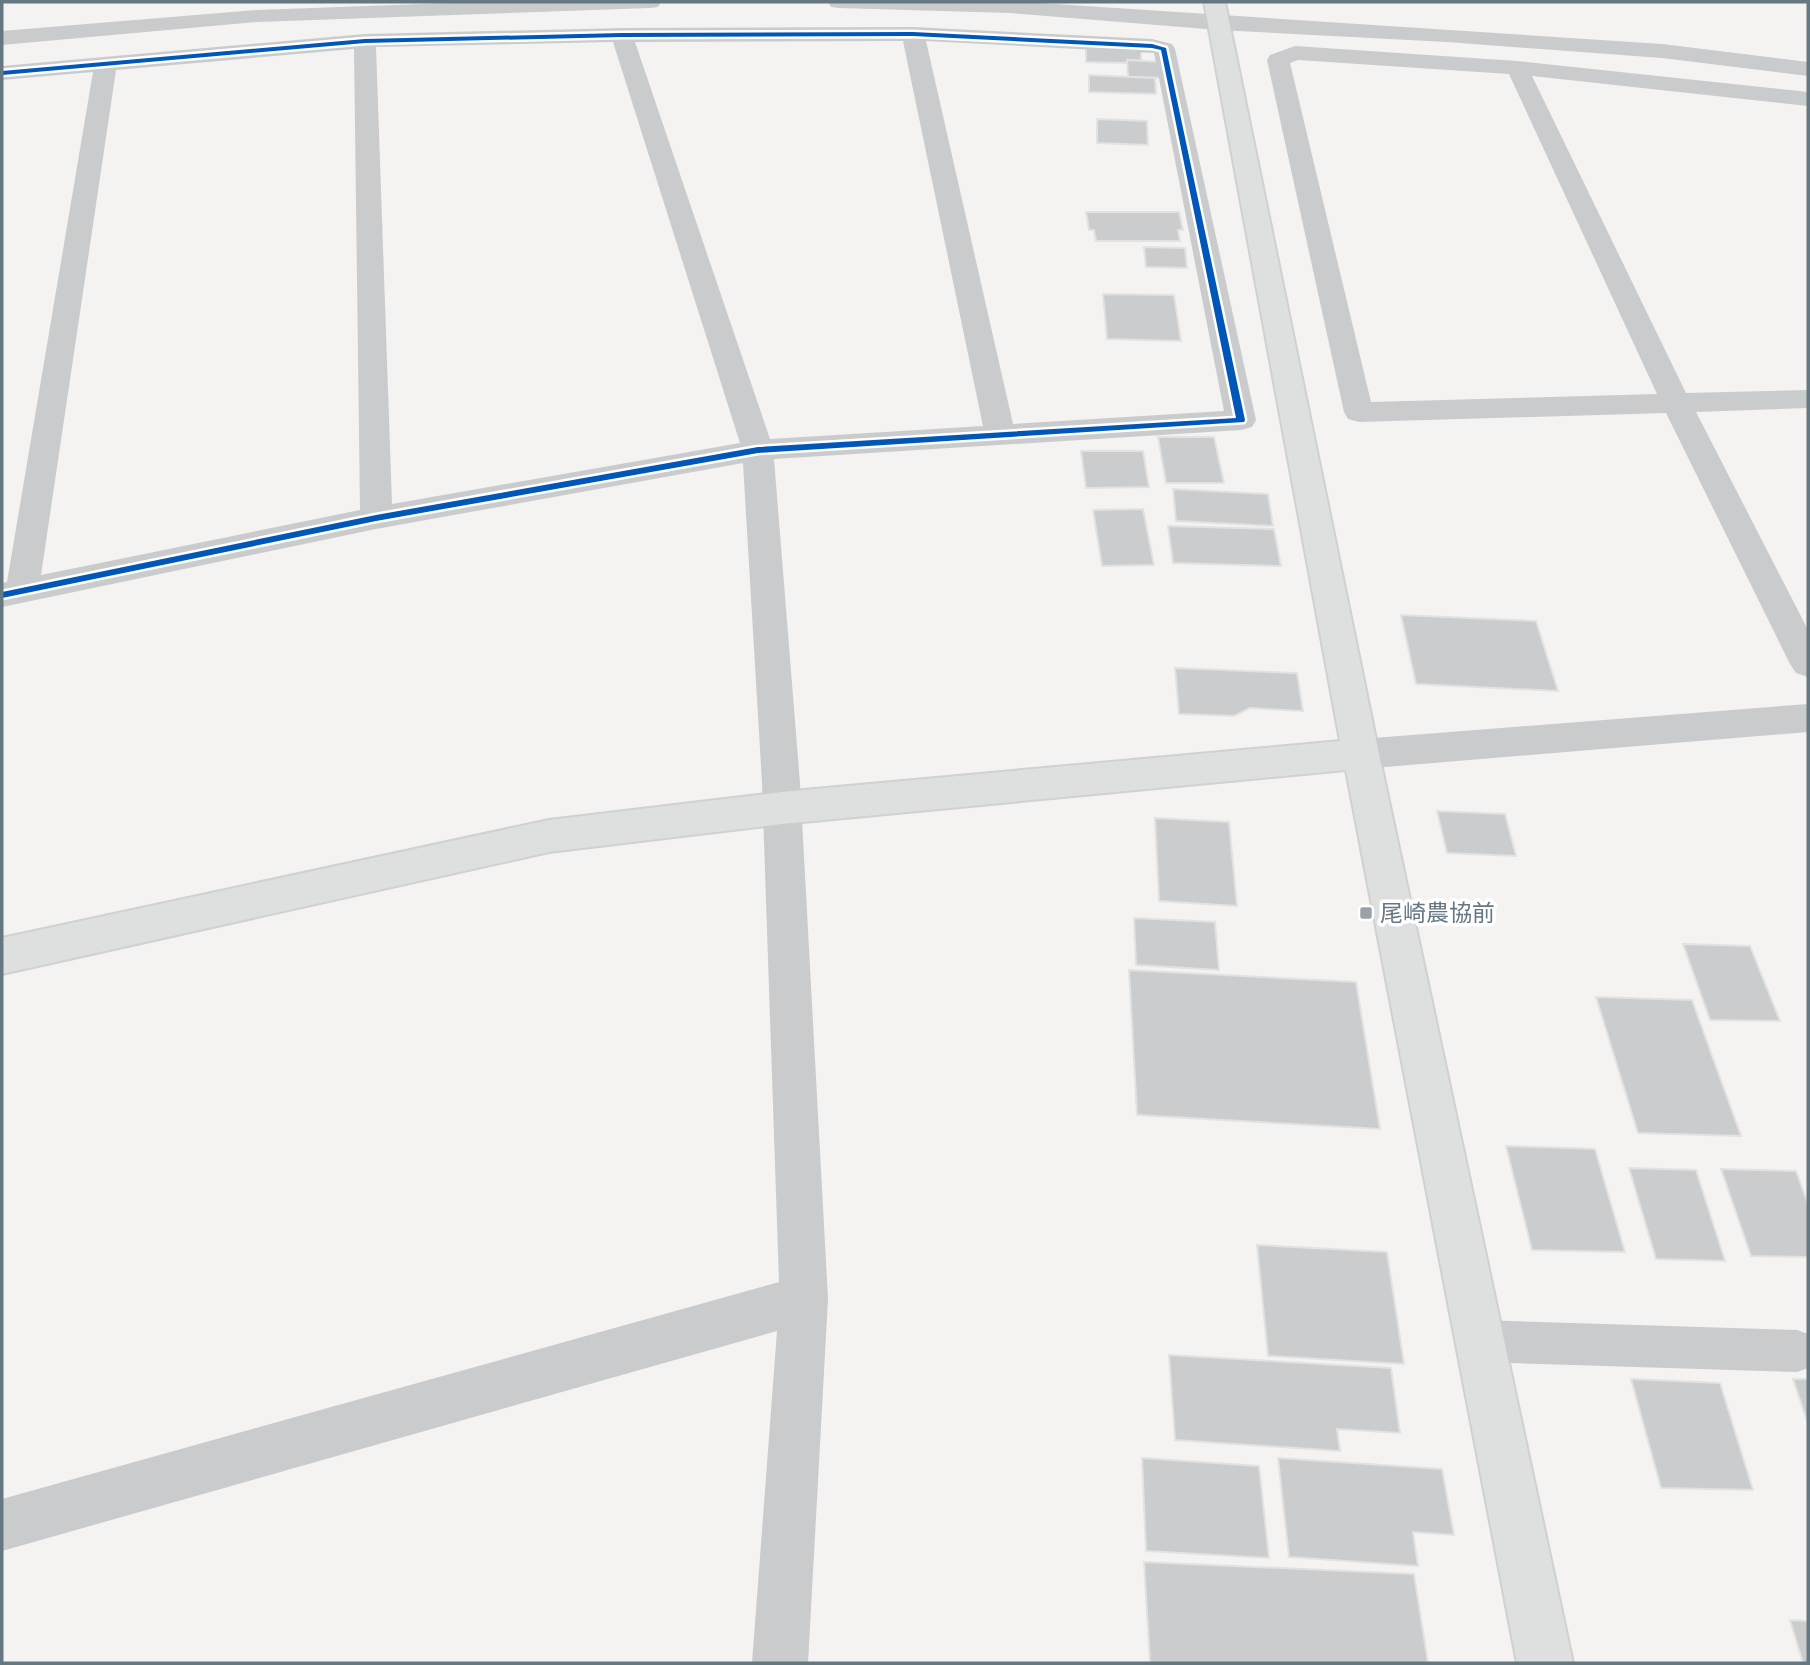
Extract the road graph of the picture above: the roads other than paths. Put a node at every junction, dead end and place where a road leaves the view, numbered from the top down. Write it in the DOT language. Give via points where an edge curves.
graph roads {
  1 [pos="651,2"];
  2 [pos="839,2"];
  3 [pos="1216,12"];
  4 [pos="914,34"];
  5 [pos="622,35"];
  6 [pos="2,38"];
  7 [pos="365,41"];
  8 [pos="106,62"];
  9 [pos="1517,68"];
  10 [pos="1808,69"];
  11 [pos="2,73"];
  12 [pos="1807,101"];
  13 [pos="1808,399"];
  14 [pos="1677,404"];
  15 [pos="1000,434"];
  16 [pos="758,450"];
  17 [pos="376,518"];
  18 [pos="12,593"];
  19 [pos="1808,664"];
  20 [pos="1808,718"];
  21 [pos="1361,754"];
  22 [pos="782,808"];
  23 [pos="2,956"];
  24 [pos="804,1299"];
  25 [pos="1479,1341"];
  26 [pos="1797,1351"];
  27 [pos="2,1525"];
  28 [pos="780,1663"];
  29 [pos="1545,1663"];
  1 -- 6 [label="street" via="257,16"];
  1 -- 7 [label="street" via="384,33"];
  2 -- 3 [label="street"];
  3 -- 10 [label="street" via="1662,51"];
  3 -- 21 [label="street"];
  4 -- 5 [label="street"];
  4 -- 15 [label="street"];
  4 -- 15 [label="street" via="1164,49 1241,420"];
  5 -- 7 [label="street"];
  5 -- 16 [label="street"];
  7 -- 8 [label="street"];
  7 -- 17 [label="street"];
  8 -- 11 [label="street"];
  8 -- 18 [label="street"];
  9 -- 12 [label="street"];
  9 -- 14 [label="street"];
  9 -- 14 [label="street" via="1295,53 1278,60 1359,412"];
  13 -- 14 [label="street"];
  14 -- 19 [label="street"];
  15 -- 16 [label="street"];
  16 -- 17 [label="street"];
  16 -- 22 [label="street"];
  17 -- 18 [label="street"];
  20 -- 21 [label="street"];
  21 -- 22 [label="street"];
  21 -- 25 [label="street"];
  22 -- 23 [label="street" via="550,836"];
  22 -- 24 [label="street"];
  24 -- 27 [label="street"];
  24 -- 28 [label="street"];
  25 -- 26 [label="lane"];
  25 -- 29 [label="street"];
}
